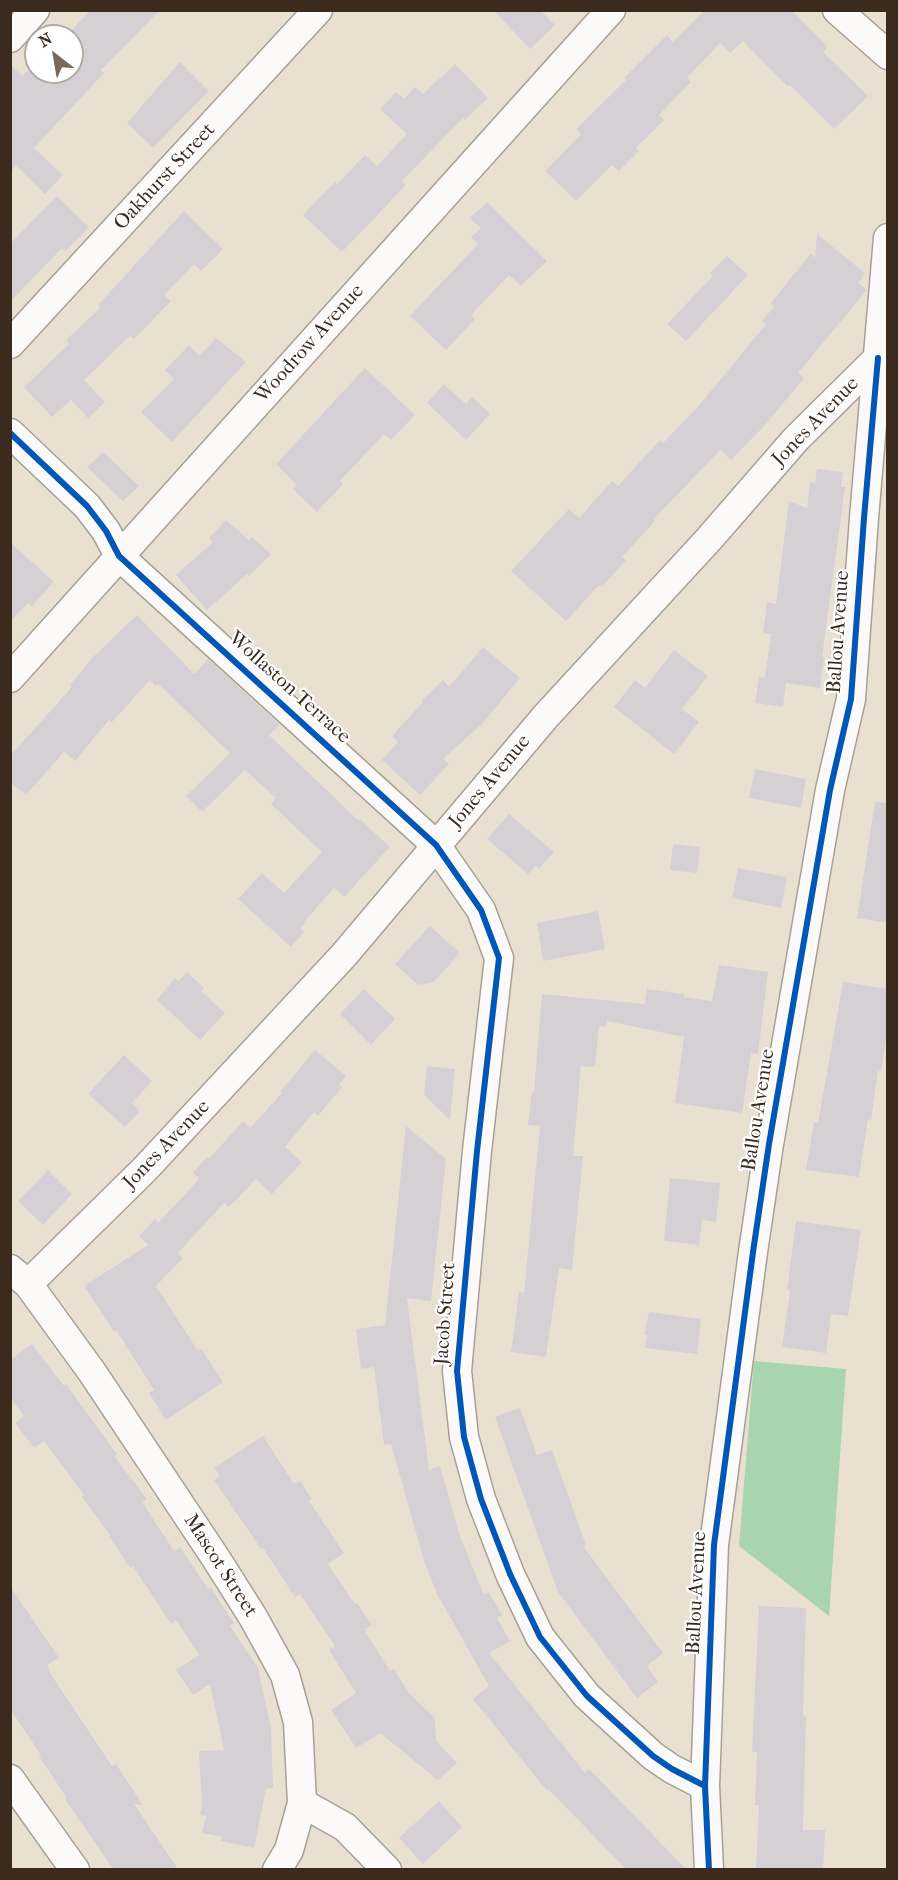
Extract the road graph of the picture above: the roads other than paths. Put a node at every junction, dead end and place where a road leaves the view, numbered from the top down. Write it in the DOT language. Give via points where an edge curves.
graph roads {
  1 [pos="35,10"];
  2 [pos="318,10"];
  3 [pos="837,10"];
  4 [pos="600,14"];
  5 [pos="10,38"];
  6 [pos="888,56"];
  7 [pos="888,238"];
  8 [pos="10,344"];
  9 [pos="878,358"];
  10 [pos="10,433"];
  11 [pos="119,556"];
  12 [pos="10,678"];
  13 [pos="436,845"];
  14 [pos="19,1276"];
  15 [pos="10,1779"];
  16 [pos="705,1786"];
  17 [pos="302,1803"];
  18 [pos="75,1869"];
  19 [pos="276,1869"];
  20 [pos="387,1869"];
  21 [pos="709,1869"];
  1 -- 5 [label="street"];
  2 -- 8 [label="street, Oakhurst Street"];
  3 -- 6 [label="street"];
  4 -- 11 [label="street, Woodrow Avenue"];
  7 -- 9 [label="street, Ballou Avenue"];
  9 -- 13 [label="street, Jones Avenue" via="796,439"];
  9 -- 16 [label="street, Ballou Avenue" via="851,699 830,790 770,1144 714,1545"];
  10 -- 11 [label="street, Wollaston Terrace" via="87,506"];
  11 -- 12 [label="street, Woodrow Avenue"];
  11 -- 13 [label="street, Wollaston Terrace"];
  13 -- 14 [label="street, Jones Avenue" via="344,955 152,1162"];
  13 -- 16 [label="street, Jacob Street" via="480,910 499,958 457,1371 464,1437 481,1499 540,1637 587,1696 636,1741 672,1769"];
  14 -- 17 [label="street, Mascot Street" via="92,1372 217,1560 285,1675 298,1722"];
  15 -- 18 [label="street"];
  16 -- 21 [label="street, Ballou Avenue"];
  17 -- 19 [label="street, Mascot Street" via="289,1850"];
  17 -- 20 [label="street" via="345,1827"];
}
